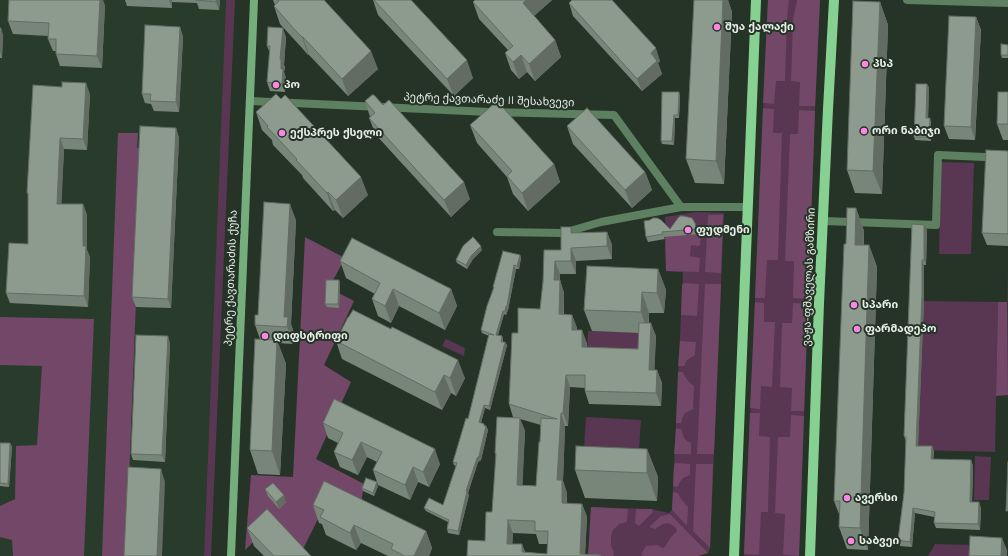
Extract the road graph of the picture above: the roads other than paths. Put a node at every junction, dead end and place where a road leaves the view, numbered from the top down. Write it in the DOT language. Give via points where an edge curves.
graph roads {
  1 [pos="254,0"];
  2 [pos="756,0"];
  3 [pos="834,0"];
  4 [pos="907,0"];
  5 [pos="1008,3"];
  6 [pos="250,101"];
  7 [pos="1008,158"];
  8 [pos="681,207"];
  9 [pos="747,207"];
  10 [pos="823,221"];
  11 [pos="497,232"];
  12 [pos="231,556"];
  13 [pos="734,556"];
  14 [pos="810,556"];
  1 -- 6 [label="main road, პეტრე ქავთარაძის ქუჩა"];
  2 -- 9 [label="main road"];
  3 -- 10 [label="main road, ვაჟა-ფშაველას გამზირი"];
  4 -- 5 [label="street"];
  6 -- 8 [label="street, პეტრე ქავთარაძე II შესახვევი" via="614,115"];
  6 -- 12 [label="main road, პეტრე ქავთარაძის ქუჩა"];
  7 -- 10 [label="street" via="938,155 936,226"];
  8 -- 9 [label="street"];
  8 -- 11 [label="street" via="602,222 563,233"];
  9 -- 13 [label="main road"];
  10 -- 14 [label="main road, ვაჟა-ფშაველას გამზირი"];
}
